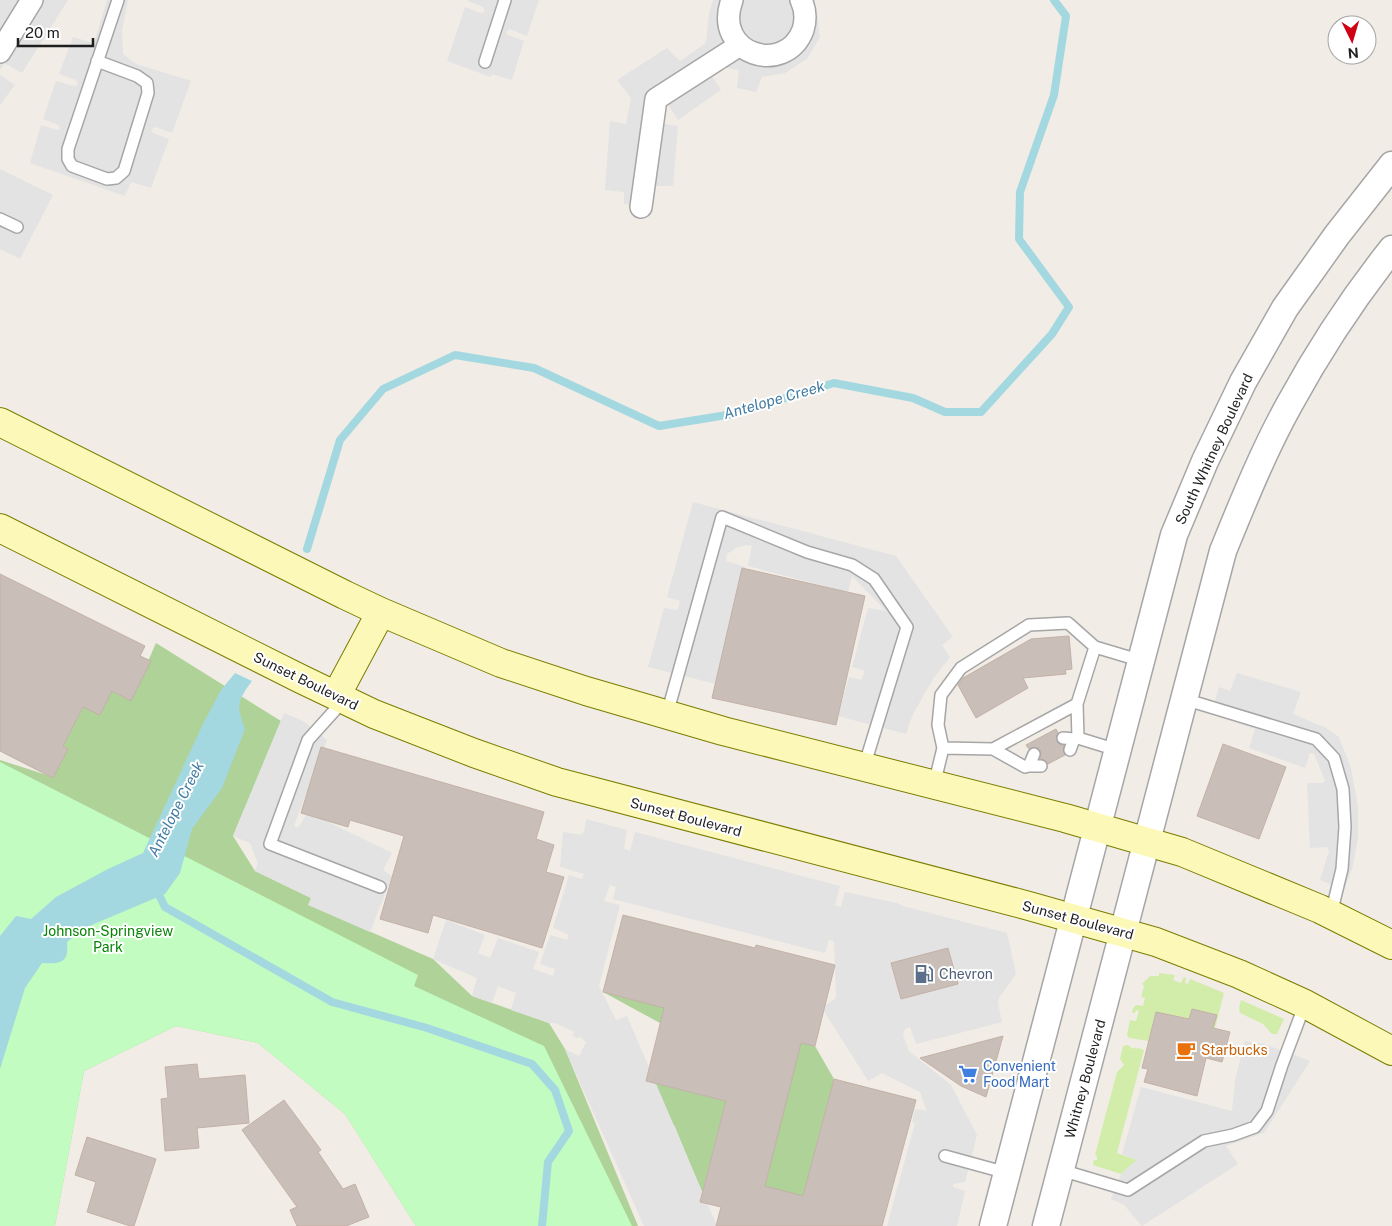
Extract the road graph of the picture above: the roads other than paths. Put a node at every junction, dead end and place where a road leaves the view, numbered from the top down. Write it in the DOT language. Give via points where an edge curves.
graph roads {
  1 [pos="32,0"];
  2 [pos="118,0"];
  3 [pos="505,0"];
  4 [pos="732,0"];
  5 [pos="801,0"];
  6 [pos="740,45"];
  7 [pos="0,52"];
  8 [pos="97,61"];
  9 [pos="485,62"];
  10 [pos="1392,166"];
  11 [pos="641,207"];
  12 [pos="0,218"];
  13 [pos="17,227"];
  14 [pos="1392,249"];
  15 [pos="0,422"];
  16 [pos="0,528"];
  17 [pos="381,612"];
  18 [pos="1095,648"];
  19 [pos="1142,661"];
  20 [pos="340,698"];
  21 [pos="1184,699"];
  22 [pos="1077,704"];
  23 [pos="667,714"];
  24 [pos="1072,738"];
  25 [pos="943,748"];
  26 [pos="993,749"];
  27 [pos="1070,750"];
  28 [pos="1117,750"];
  29 [pos="1034,754"];
  30 [pos="1028,766"];
  31 [pos="1041,766"];
  32 [pos="864,767"];
  33 [pos="934,785"];
  34 [pos="1098,827"];
  35 [pos="1147,841"];
  36 [pos="380,887"];
  37 [pos="1331,914"];
  38 [pos="1074,918"];
  39 [pos="1123,932"];
  40 [pos="1392,945"];
  41 [pos="1305,1004"];
  42 [pos="1392,1051"];
  43 [pos="944,1156"];
  44 [pos="1061,1170"];
  45 [pos="1007,1173"];
  46 [pos="993,1226"];
  47 [pos="1046,1226"];
  1 -- 7 [label="street"];
  2 -- 8 [label="lane"];
  3 -- 9 [label="lane"];
  4 -- 6 [label="street" via="728,26"];
  5 -- 6 [label="street" via="805,8 805,23 800,37 790,48 776,55 760,56"];
  6 -- 11 [label="street" via="656,99"];
  8 -- 8 [label="lane" via="68,149 68,159 72,166 107,179 116,178 124,171 148,93 147,83"];
  10 -- 19 [label="street, South Whitney Boulevard" via="1285,308 1243,382 1174,535"];
  12 -- 13 [label="lane"];
  14 -- 21 [label="street" via="1329,336 1288,406 1252,480 1223,551"];
  15 -- 17 [label="main road"];
  16 -- 20 [label="main road, Sunset Boulevard"];
  17 -- 20 [label="main road"];
  17 -- 23 [label="main road" via="501,662"];
  18 -- 19 [label="lane"];
  18 -- 22 [label="lane"];
  18 -- 25 [label="lane" via="1068,623 1029,625 961,668 941,695 938,725"];
  19 -- 28 [label="street, South Whitney Boulevard"];
  20 -- 36 [label="lane" via="308,740 270,844"];
  20 -- 38 [label="main road, Sunset Boulevard" via="456,746 556,782"];
  21 -- 35 [label="street"];
  21 -- 37 [label="lane" via="1316,739 1334,758 1343,789 1345,827 1342,869"];
  22 -- 24 [label="lane"];
  22 -- 26 [label="lane"];
  23 -- 32 [label="main road"];
  23 -- 32 [label="lane" via="722,517 807,552 852,565 874,579 907,627"];
  24 -- 27 [label="lane"];
  24 -- 28 [label="lane"];
  25 -- 26 [label="lane"];
  25 -- 33 [label="lane"];
  26 -- 30 [label="lane"];
  28 -- 34 [label="street, South Whitney Boulevard"];
  29 -- 30 [label="lane"];
  30 -- 31 [label="lane"];
  32 -- 33 [label="main road"];
  33 -- 34 [label="main road"];
  34 -- 35 [label="main road"];
  34 -- 38 [label="street, South Whitney Boulevard"];
  35 -- 37 [label="main road" via="1230,871"];
  35 -- 39 [label="street, Whitney Boulevard"];
  37 -- 40 [label="main road"];
  38 -- 39 [label="main road, Sunset Boulevard"];
  38 -- 45 [label="street"];
  39 -- 41 [label="main road, Sunset Boulevard" via="1239,974"];
  39 -- 44 [label="street, Whitney Boulevard"];
  41 -- 42 [label="main road, Sunset Boulevard"];
  41 -- 44 [label="lane" via="1267,1111 1255,1127 1204,1141 1128,1190"];
  43 -- 45 [label="lane"];
  44 -- 47 [label="street, Whitney Boulevard"];
  45 -- 46 [label="street"];
}
